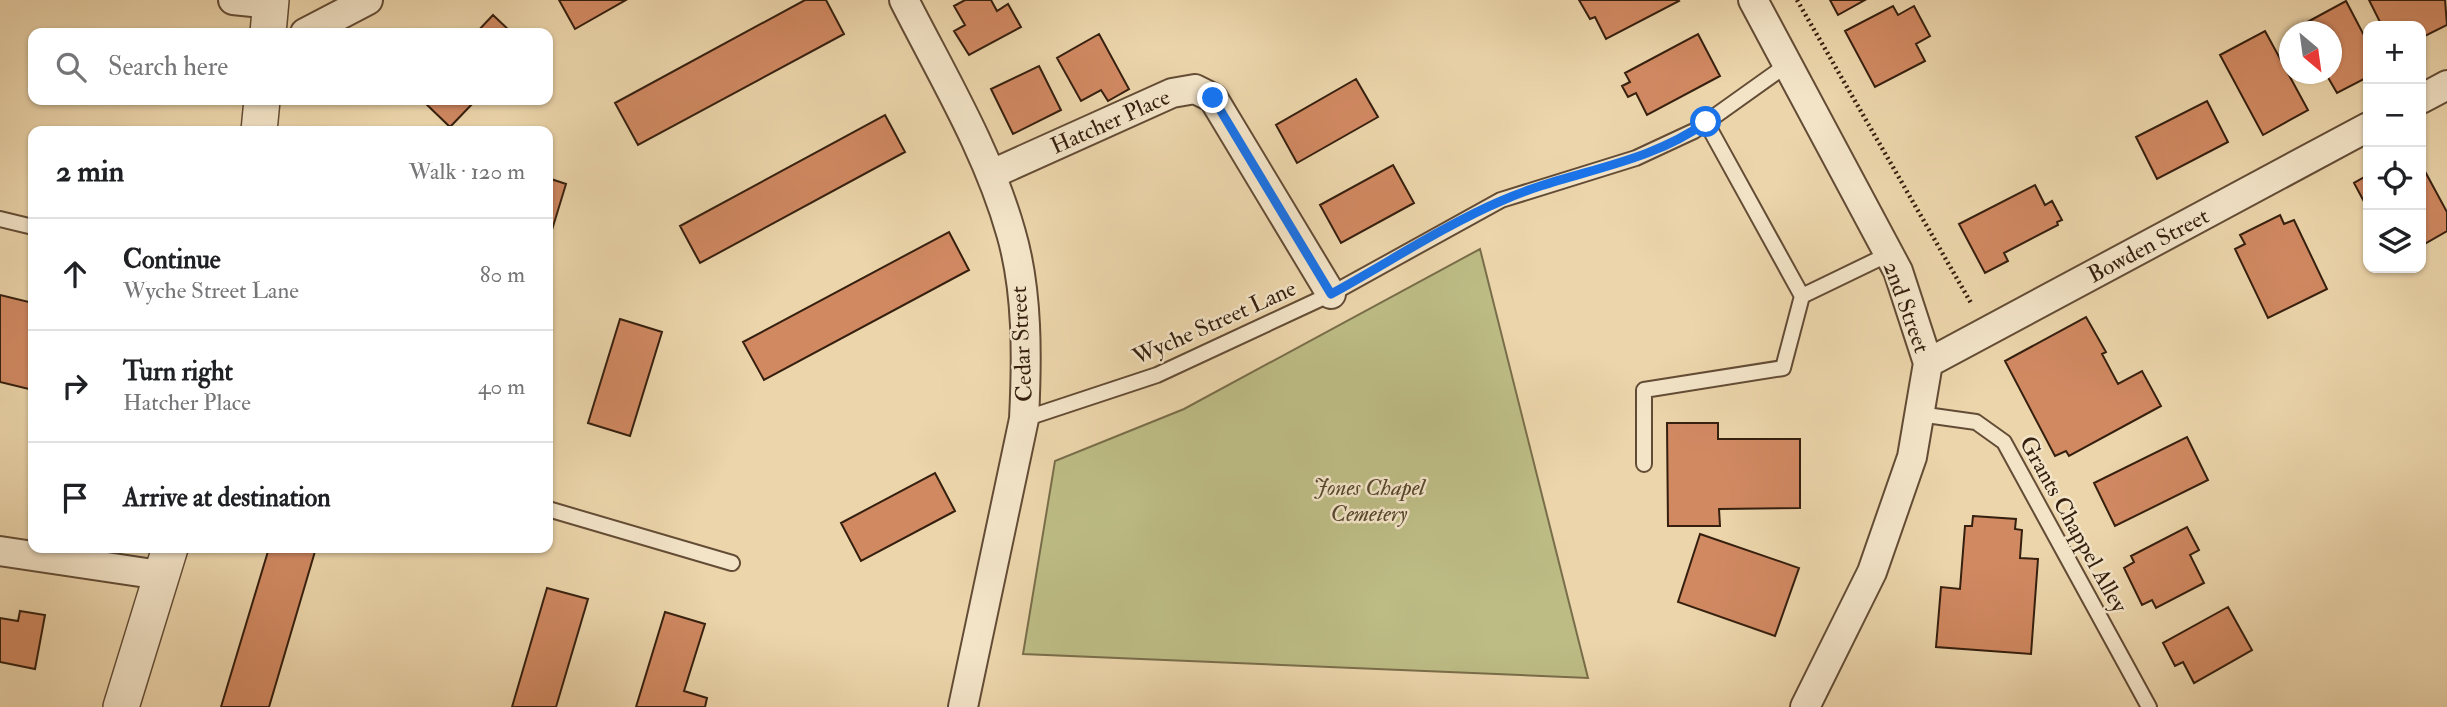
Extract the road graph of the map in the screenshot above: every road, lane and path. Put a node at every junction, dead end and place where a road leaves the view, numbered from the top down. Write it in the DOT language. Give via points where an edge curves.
graph roads {
  1 [pos="233,0"];
  2 [pos="368,0"];
  3 [pos="904,0"];
  4 [pos="1753,0"];
  5 [pos="1797,0"];
  6 [pos="270,12"];
  7 [pos="315,28"];
  8 [pos="1787,64"];
  9 [pos="2447,85"];
  10 [pos="2426,96"];
  11 [pos="262,105"];
  12 [pos="1706,122"];
  13 [pos="259,126"];
  14 [pos="2363,130"];
  15 [pos="992,174"];
  16 [pos="0,219"];
  17 [pos="28,226"];
  18 [pos="1889,254"];
  19 [pos="1331,294"];
  20 [pos="1802,296"];
  21 [pos="1987,331"];
  22 [pos="1928,363"];
  23 [pos="1919,414"];
  24 [pos="1024,419"];
  25 [pos="1644,464"];
  26 [pos="553,510"];
  27 [pos="0,551"];
  28 [pos="28,553"];
  29 [pos="33,553"];
  30 [pos="165,561"];
  31 [pos="732,563"];
  32 [pos="121,707"];
  33 [pos="963,707"];
  34 [pos="1805,707"];
  35 [pos="2149,707"];
  1 -- 6 [label="street"];
  2 -- 7 [label="street"];
  3 -- 15 [label="street, Cedar Street"];
  4 -- 8 [label="street, 2nd Street"];
  5 -- 21 [label="path"];
  8 -- 12 [label="lane, Wyche Street Lane"];
  8 -- 18 [label="street, 2nd Street"];
  9 -- 10 [label="street"];
  11 -- 13 [label="street"];
  12 -- 19 [label="lane, Wyche Street Lane" via="1636,158 1501,200"];
  12 -- 20 [label="lane"];
  14 -- 21 [label="street, Bowden Street"];
  15 -- 19 [label="street, Hatcher Place" via="1172,93 1195,89 1213,98"];
  15 -- 24 [label="street, Cedar Street" via="1012,235 1023,306"];
  16 -- 17 [label="lane"];
  18 -- 20 [label="lane"];
  18 -- 22 [label="street, 2nd Street"];
  19 -- 24 [label="lane, Wyche Street Lane" via="1157,375"];
  20 -- 25 [label="lane" via="1783,368 1644,390"];
  21 -- 22 [label="street, Bowden Street"];
  22 -- 23 [label="street, 2nd Street"];
  23 -- 34 [label="street, 2nd Street" via="1912,457 1872,572"];
  23 -- 35 [label="lane, Grants Chappel Alley" via="1976,422 2004,442"];
  24 -- 33 [label="street, Cedar Street"];
  26 -- 31 [label="lane"];
  27 -- 28 [label="street"];
  29 -- 30 [label="street"];
  30 -- 32 [label="street"];
}
